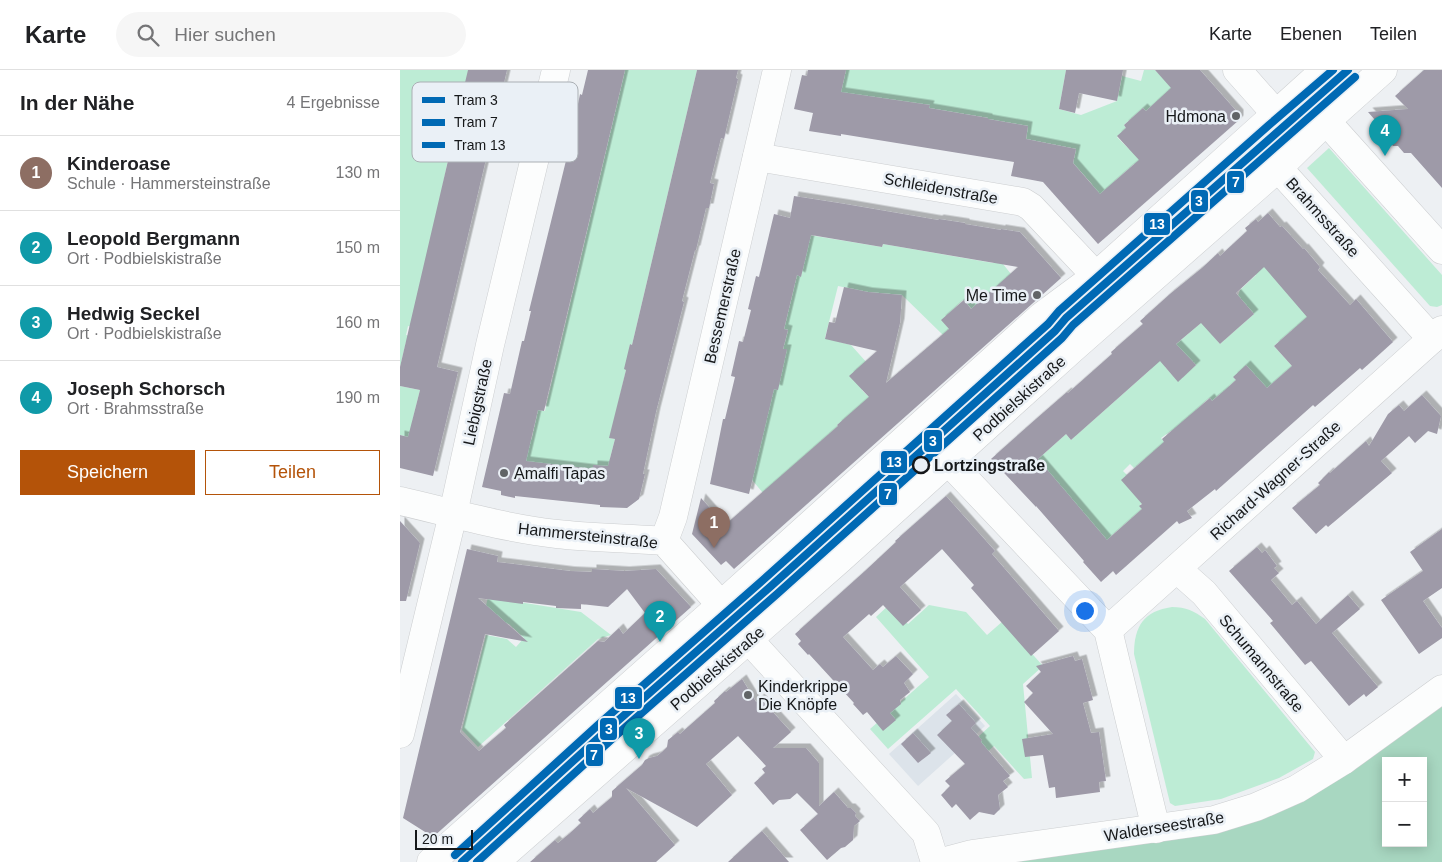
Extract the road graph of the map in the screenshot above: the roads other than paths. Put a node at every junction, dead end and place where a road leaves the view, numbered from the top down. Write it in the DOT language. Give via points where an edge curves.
graph roads {
  1 [pos="777,70"];
  2 [pos="1237,70"];
  3 [pos="1325,70"];
  4 [pos="1383,70"];
  5 [pos="1276,114"];
  6 [pos="1326,121"];
  7 [pos="757,157"];
  8 [pos="534,162"];
  9 [pos="1278,168"];
  10 [pos="1442,250"];
  11 [pos="1096,276"];
  12 [pos="1437,335"];
  13 [pos="948,461"];
  14 [pos="400,501"];
  15 [pos="453,514"];
  16 [pos="664,541"];
  17 [pos="1177,569"];
  18 [pos="721,605"];
  19 [pos="1108,630"];
  20 [pos="749,640"];
  21 [pos="1442,689"];
  22 [pos="400,734"];
  23 [pos="1344,760"];
  24 [pos="1156,829"];
  25 [pos="431,862"];
  26 [pos="495,862"];
  27 [pos="935,862"];
  28 [pos="942,862"];
  1 -- 7 [label="street, Bessemerstraße"];
  2 -- 5 [label="street"];
  3 -- 5 [label="street"];
  4 -- 6 [label="street, Podbielskistraße"];
  5 -- 6 [label="street"];
  5 -- 9 [label="street, Brahmsstraße"];
  5 -- 11 [label="street"];
  6 -- 9 [label="street, Podbielskistraße"];
  6 -- 10 [label="street"];
  7 -- 11 [label="street, Schleidenstraße" via="1023,202"];
  7 -- 16 [label="street, Bessemerstraße" via="675,507"];
  8 -- 15 [label="street, Liebigstraße"];
  9 -- 12 [label="street, Brahmsstraße"];
  9 -- 13 [label="street, Podbielskistraße"];
  11 -- 18 [label="street" via="1042,316"];
  12 -- 17 [label="street, Richard-Wagner-Straße"];
  13 -- 19 [label="street"];
  13 -- 20 [label="street, Podbielskistraße"];
  14 -- 15 [label="street, Hammersteinstraße"];
  15 -- 16 [label="street, Hammersteinstraße" via="558,534"];
  15 -- 22 [label="street, Liebigstraße"];
  16 -- 18 [label="street, Hammersteinstraße"];
  17 -- 19 [label="street, Richard-Wagner-Straße"];
  17 -- 23 [label="street, Schumannstraße" via="1204,593"];
  18 -- 25 [label="street"];
  19 -- 24 [label="street"];
  20 -- 26 [label="street, Podbielskistraße"];
  20 -- 27 [label="street" via="926,833"];
  21 -- 23 [label="street, Walderseestraße"];
  23 -- 24 [label="street, Walderseestraße" via="1297,789 1256,807 1214,820"];
  24 -- 28 [label="street, Walderseestraße" via="972,854"];
}
